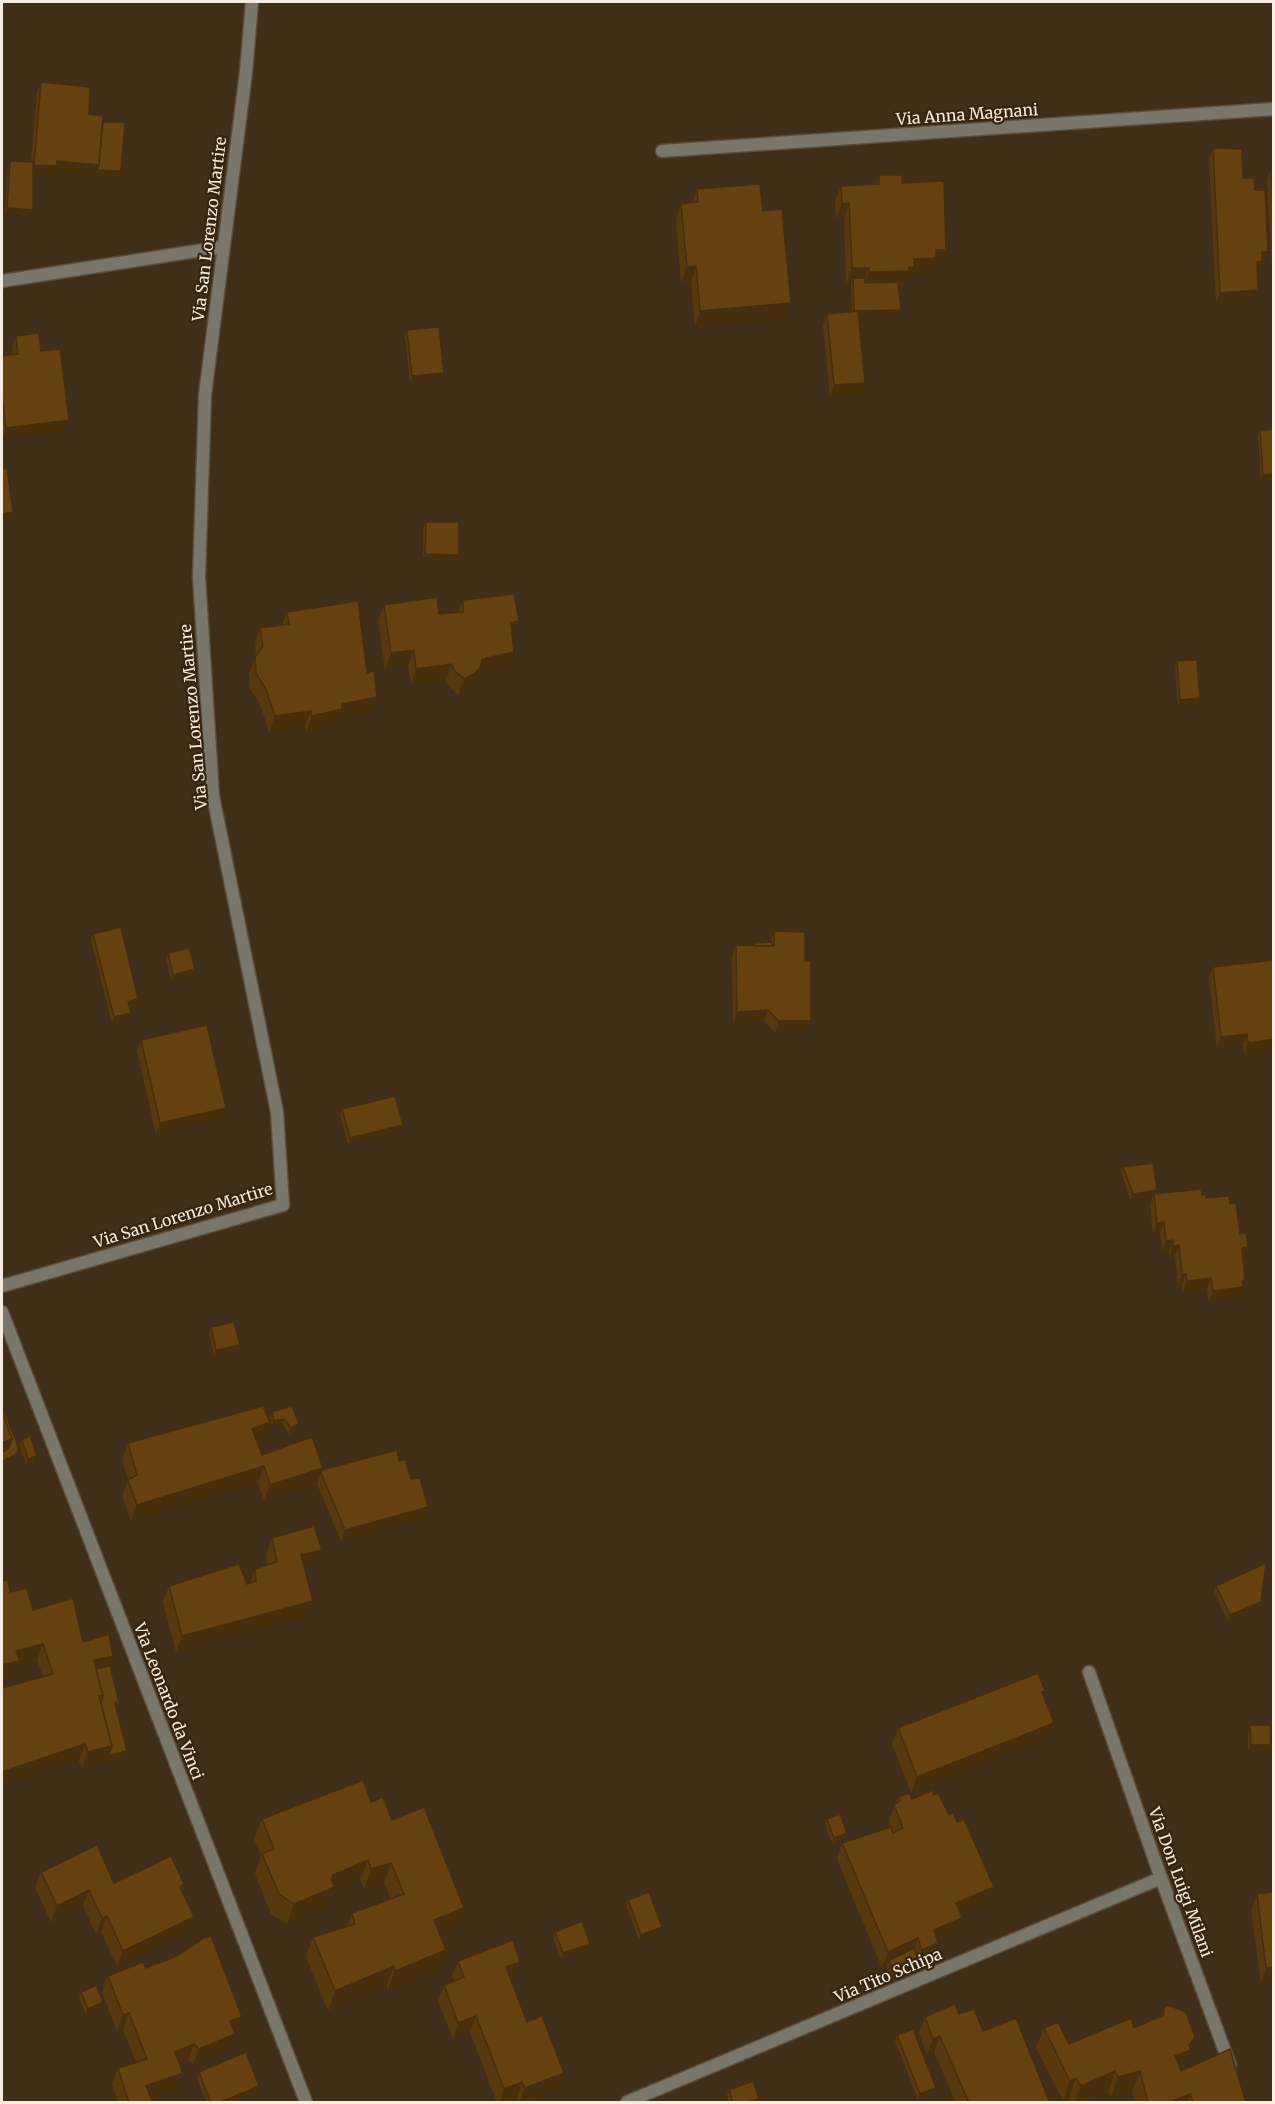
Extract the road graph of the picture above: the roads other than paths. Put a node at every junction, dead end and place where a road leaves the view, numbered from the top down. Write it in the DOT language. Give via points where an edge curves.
graph roads {
  1 [pos="252,2"];
  2 [pos="1274,110"];
  3 [pos="662,151"];
  4 [pos="223,247"];
  5 [pos="2,280"];
  6 [pos="2,1286"];
  7 [pos="2,1312"];
  8 [pos="1089,1672"];
  9 [pos="1161,1878"];
  10 [pos="1235,2080"];
  11 [pos="306,2103"];
  12 [pos="627,2103"];
  1 -- 4 [label="street, Via San Lorenzo Martire"];
  2 -- 3 [label="street, Via Anna Magnani"];
  4 -- 5 [label="street"];
  4 -- 6 [label="street, Via San Lorenzo Martire" via="205,395 199,577 213,796 277,1112 283,1205"];
  7 -- 11 [label="street, Via Leonardo da Vinci"];
  8 -- 9 [label="street, Via Don Luigi Milani"];
  9 -- 10 [label="street, Via Don Luigi Milani"];
  9 -- 12 [label="street, Via Tito Schipa"];
}
